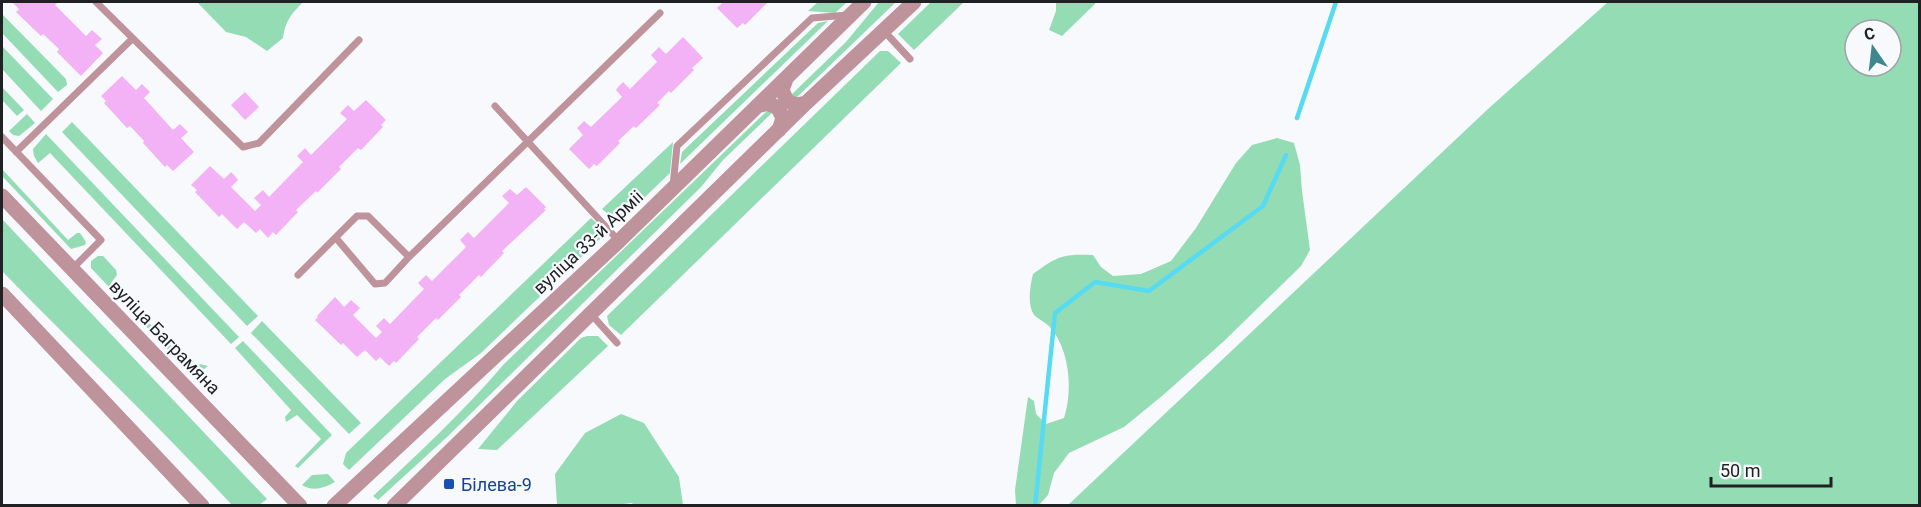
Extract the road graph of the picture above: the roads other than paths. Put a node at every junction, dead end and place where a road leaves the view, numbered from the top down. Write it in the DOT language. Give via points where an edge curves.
graph roads {
  1 [pos="96,2"];
  2 [pos="864,2"];
  3 [pos="914,2"];
  4 [pos="660,13"];
  5 [pos="851,15"];
  6 [pos="884,31"];
  7 [pos="132,39"];
  8 [pos="359,40"];
  9 [pos="910,59"];
  10 [pos="786,79"];
  11 [pos="806,103"];
  12 [pos="495,106"];
  13 [pos="758,106"];
  14 [pos="779,130"];
  15 [pos="2,137"];
  16 [pos="528,141"];
  17 [pos="16,152"];
  18 [pos="673,188"];
  19 [pos="2,196"];
  20 [pos="336,238"];
  21 [pos="619,240"];
  22 [pos="409,257"];
  23 [pos="72,269"];
  24 [pos="298,275"];
  25 [pos="2,294"];
  26 [pos="590,314"];
  27 [pos="617,343"];
  28 [pos="202,506"];
  29 [pos="300,506"];
  30 [pos="334,506"];
  31 [pos="394,506"];
  1 -- 7 [label="lane"];
  2 -- 5 [label="street, вуліца 33-й Арміі"];
  3 -- 6 [label="street"];
  4 -- 16 [label="lane"];
  5 -- 10 [label="street, вуліца 33-й Арміі"];
  5 -- 18 [label="lane" via="812,18 677,146"];
  6 -- 9 [label="lane"];
  6 -- 11 [label="street"];
  7 -- 8 [label="lane" via="243,147 259,143"];
  7 -- 17 [label="lane"];
  10 -- 11 [label="street" via="782,90 787,100 796,105"];
  10 -- 13 [label="street, вуліца 33-й Арміі"];
  11 -- 14 [label="street"];
  12 -- 16 [label="lane"];
  13 -- 14 [label="street" via="768,103 778,108 783,118"];
  13 -- 18 [label="street, вуліца 33-й Арміі"];
  14 -- 26 [label="street"];
  15 -- 17 [label="lane"];
  16 -- 21 [label="lane"];
  16 -- 22 [label="lane"];
  17 -- 23 [label="lane" via="101,240"];
  18 -- 21 [label="street, вуліца 33-й Арміі"];
  19 -- 23 [label="street, вуліца Баграмяна"];
  20 -- 22 [label="lane" via="357,216 368,216"];
  20 -- 22 [label="lane" via="375,284 385,283"];
  20 -- 24 [label="lane"];
  21 -- 30 [label="street, вуліца 33-й Арміі"];
  23 -- 29 [label="street, вуліца Баграмяна"];
  25 -- 28 [label="street"];
  26 -- 27 [label="lane"];
  26 -- 31 [label="street"];
}
